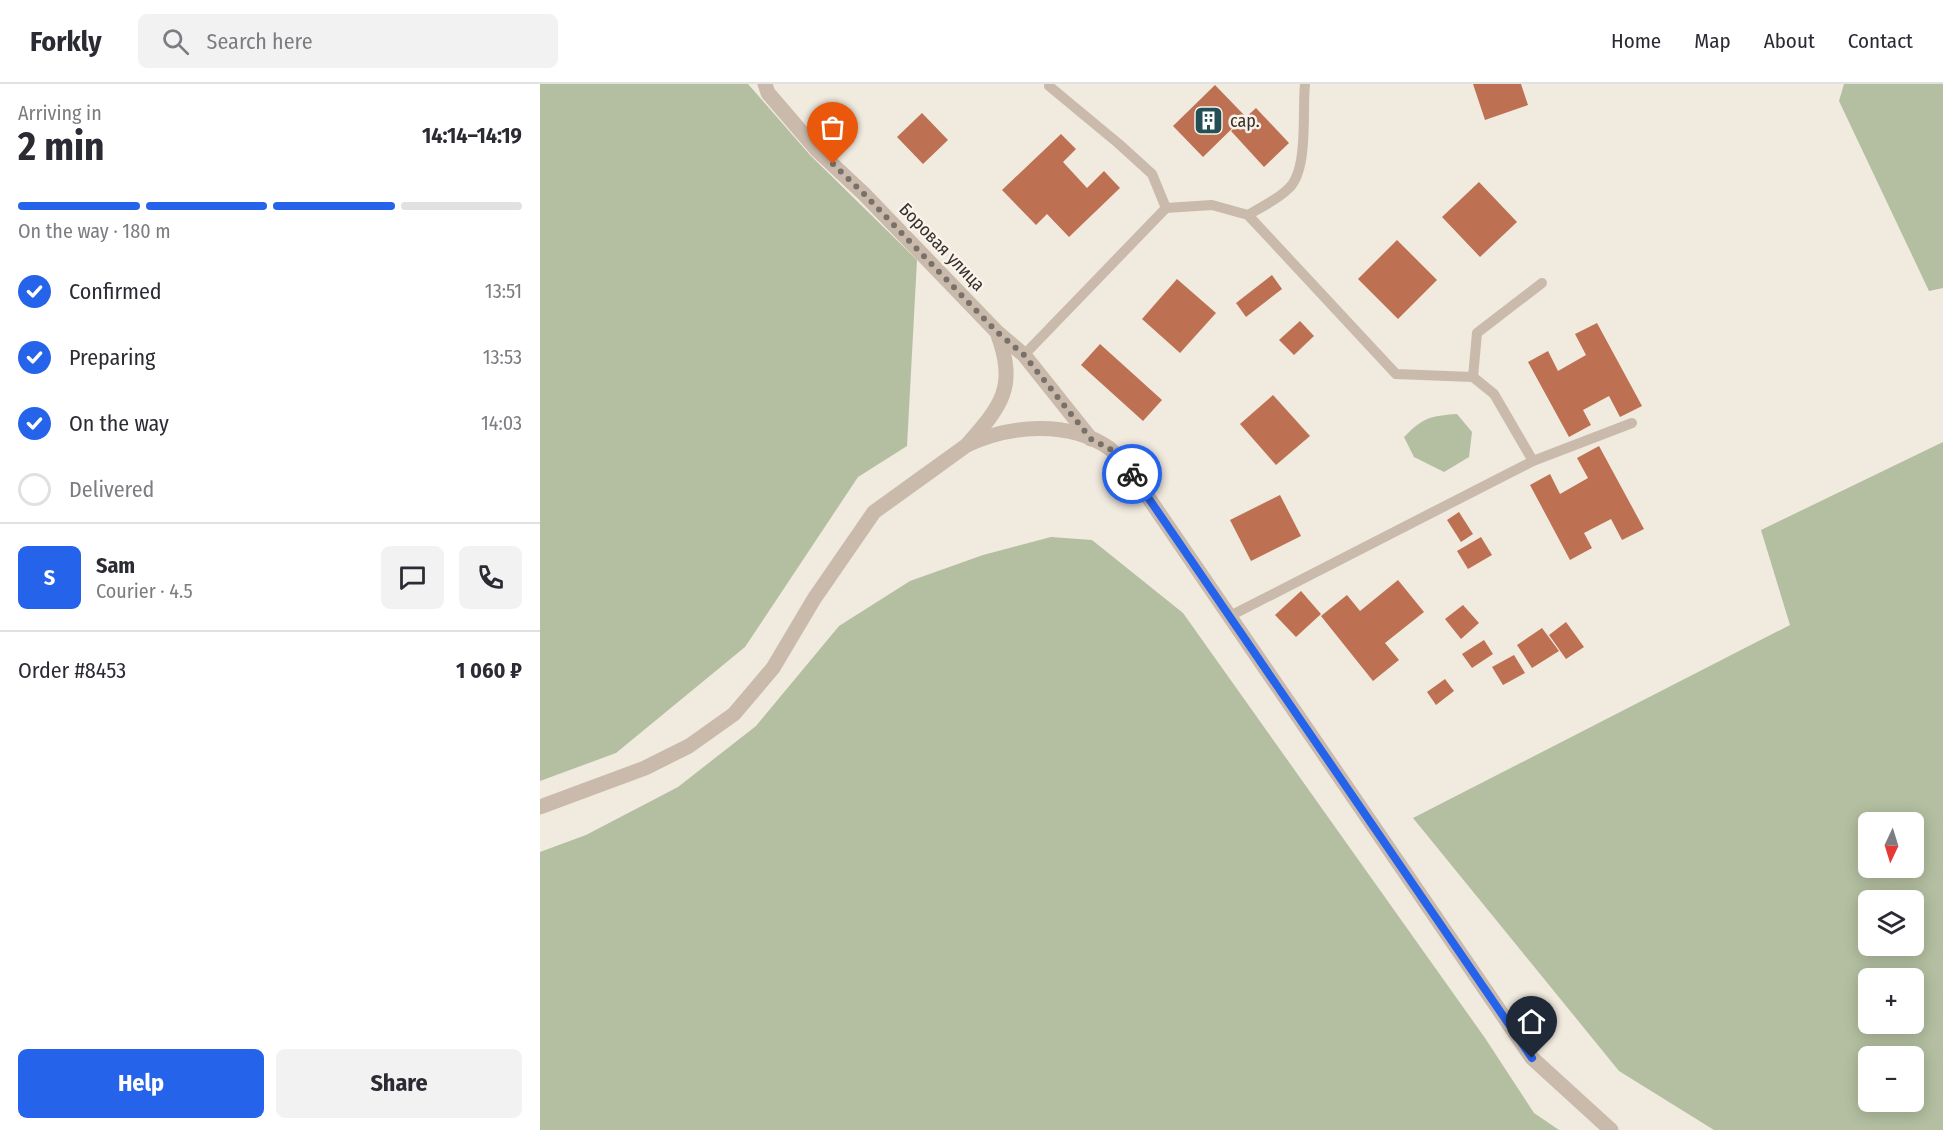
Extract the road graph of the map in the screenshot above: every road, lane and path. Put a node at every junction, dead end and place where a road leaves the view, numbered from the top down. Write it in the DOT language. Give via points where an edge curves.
graph roads {
  1 [pos="765,84"];
  2 [pos="1305,84"];
  3 [pos="1049,86"];
  4 [pos="1166,208"];
  5 [pos="1248,215"];
  6 [pos="1542,283"];
  7 [pos="997,332"];
  8 [pos="1024,355"];
  9 [pos="1473,376"];
  10 [pos="1632,423"];
  11 [pos="1091,439"];
  12 [pos="967,445"];
  13 [pos="1533,461"];
  14 [pos="1228,616"];
  15 [pos="540,807"];
  16 [pos="1611,1130"];
  1 -- 7 [label="street, Боровая улица" via="768,93 817,150"];
  2 -- 5 [label="lane" via="1303,163 1290,188"];
  3 -- 4 [label="lane" via="1152,174"];
  4 -- 5 [label="lane" via="1212,205"];
  4 -- 8 [label="lane"];
  5 -- 9 [label="lane" via="1396,374"];
  6 -- 9 [label="lane" via="1477,333"];
  7 -- 8 [label="street, Боровая улица"];
  7 -- 12 [label="street" via="1005,356 1002,399"];
  8 -- 11 [label="street, Боровая улица"];
  9 -- 13 [label="lane" via="1494,394"];
  10 -- 13 [label="lane"];
  11 -- 12 [label="street" via="1043,428 1017,428"];
  11 -- 14 [label="street" via="1110,449 1126,465"];
  12 -- 15 [label="street" via="874,512 772,668 734,714 689,746 645,768"];
  13 -- 14 [label="lane"];
  14 -- 16 [label="street" via="1532,1058"];
}
